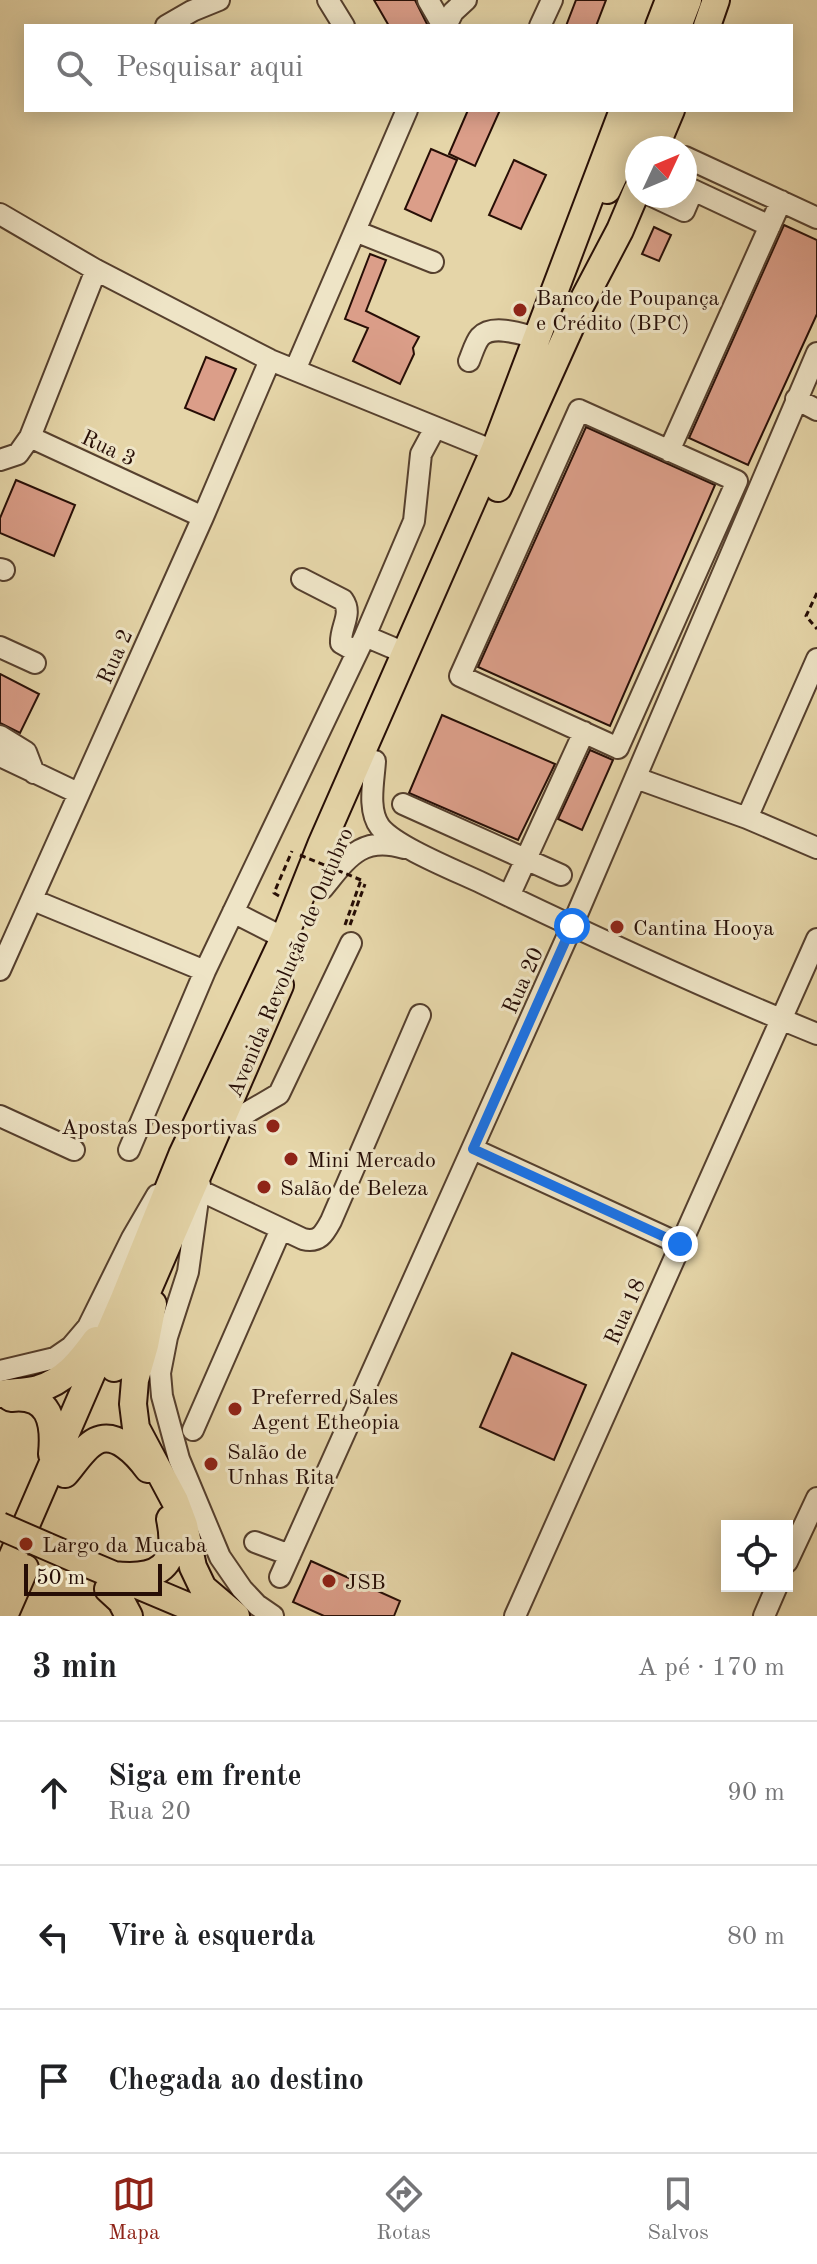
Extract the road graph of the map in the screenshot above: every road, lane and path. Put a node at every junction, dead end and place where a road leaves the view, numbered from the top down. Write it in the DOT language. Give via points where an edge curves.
graph roads {
  1 [pos="219,0"];
  2 [pos="328,0"];
  3 [pos="428,0"];
  4 [pos="466,0"];
  5 [pos="552,0"];
  6 [pos="669,0"];
  7 [pos="688,0"];
  8 [pos="169,24"];
  9 [pos="343,24"];
  10 [pos="444,24"];
  11 [pos="446,24"];
  12 [pos="541,24"];
  13 [pos="660,24"];
  14 [pos="679,24"];
  15 [pos="622,112"];
  16 [pos="645,112"];
  17 [pos="670,112"];
  18 [pos="401,114"];
  19 [pos="650,136"];
  20 [pos="657,136"];
  21 [pos="697,162"];
  22 [pos="697,192"];
  23 [pos="625,196"];
  24 [pos="781,201"];
  25 [pos="629,208"];
  26 [pos="0,214"];
  27 [pos="817,218"];
  28 [pos="770,226"];
  29 [pos="355,231"];
  30 [pos="433,262"];
  31 [pos="96,270"];
  32 [pos="566,304"];
  33 [pos="538,338"];
  34 [pos="817,353"];
  35 [pos="270,360"];
  36 [pos="469,361"];
  37 [pos="295,370"];
  38 [pos="796,399"];
  39 [pos="817,410"];
  40 [pos="435,428"];
  41 [pos="30,437"];
  42 [pos="494,451"];
  43 [pos="669,451"];
  44 [pos="0,460"];
  45 [pos="203,517"];
  46 [pos="302,579"];
  47 [pos="817,593"];
  48 [pos="817,629"];
  49 [pos="361,644"];
  50 [pos="0,647"];
  51 [pos="405,653"];
  52 [pos="817,659"];
  53 [pos="35,663"];
  54 [pos="584,732"];
  55 [pos="0,736"];
  56 [pos="375,761"];
  57 [pos="2,764"];
  58 [pos="34,773"];
  59 [pos="636,778"];
  60 [pos="78,793"];
  61 [pos="403,804"];
  62 [pos="747,818"];
  63 [pos="817,848"];
  64 [pos="300,855"];
  65 [pos="427,857"];
  66 [pos="526,859"];
  67 [pos="561,875"];
  68 [pos="363,882"];
  69 [pos="323,888"];
  70 [pos="509,896"];
  71 [pos="33,900"];
  72 [pos="233,912"];
  73 [pos="572,926"];
  74 [pos="284,938"];
  75 [pos="817,939"];
  76 [pos="351,943"];
  77 [pos="0,970"];
  78 [pos="205,971"];
  79 [pos="420,1015"];
  80 [pos="781,1020"];
  81 [pos="817,1034"];
  82 [pos="0,1116"];
  83 [pos="217,1130"];
  84 [pos="473,1149"];
  85 [pos="74,1150"];
  86 [pos="129,1150"];
  87 [pos="193,1158"];
  88 [pos="199,1190"];
  89 [pos="281,1229"];
  90 [pos="680,1244"];
  91 [pos="159,1268"];
  92 [pos="123,1301"];
  93 [pos="0,1371"];
  94 [pos="0,1397"];
  95 [pos="193,1430"];
  96 [pos="58,1471"];
  97 [pos="817,1498"];
  98 [pos="0,1526"];
  99 [pos="0,1542"];
  100 [pos="255,1542"];
  101 [pos="793,1549"];
  102 [pos="290,1555"];
  103 [pos="73,1566"];
  104 [pos="280,1577"];
  105 [pos="110,1582"];
  106 [pos="0,1585"];
  107 [pos="774,1592"];
  108 [pos="5,1615"];
  109 [pos="129,1616"];
  110 [pos="175,1616"];
  111 [pos="211,1616"];
  112 [pos="236,1616"];
  113 [pos="273,1616"];
  114 [pos="515,1616"];
  115 [pos="764,1616"];
  1 -- 8 [label="street"];
  2 -- 9 [label="street"];
  3 -- 10 [label="street"];
  4 -- 11 [label="street"];
  5 -- 12 [label="street"];
  6 -- 13 [label="main road"];
  7 -- 14 [label="main road"];
  15 -- 32 [label="main road, Avenida Revolução de Outubro"];
  16 -- 19 [label="main road, Avenida Revolução de Outubro"];
  17 -- 20 [label="main road, Avenida Revolução de Outubro"];
  18 -- 29 [label="street"];
  21 -- 24 [label="street"];
  22 -- 28 [label="street"];
  23 -- 32 [label="main road, Avenida Revolução de Outubro"];
  24 -- 27 [label="street"];
  24 -- 28 [label="street"];
  25 -- 32 [label="main road, Avenida Revolução de Outubro" via="620,230"];
  26 -- 31 [label="street"];
  28 -- 43 [label="street"];
  29 -- 30 [label="street"];
  29 -- 37 [label="street"];
  31 -- 35 [label="street"];
  31 -- 41 [label="street"];
  32 -- 33 [label="main road, Avenida Revolução de Outubro"];
  32 -- 56 [label="main road, Avenida Revolução de Outubro"];
  33 -- 36 [label="street" via="496,330 485,333"];
  33 -- 42 [label="main road, Avenida Revolução de Outubro"];
  34 -- 38 [label="street, Rua 20"];
  35 -- 37 [label="street"];
  35 -- 45 [label="street, Rua 2"];
  37 -- 40 [label="street"];
  38 -- 39 [label="street"];
  38 -- 59 [label="street, Rua 20"];
  40 -- 42 [label="street"];
  40 -- 49 [label="street" via="421,454 414,521"];
  41 -- 44 [label="street" via="18,454"];
  41 -- 45 [label="street, Rua 3"];
  42 -- 51 [label="main road, Avenida Revolução de Outubro"];
  43 -- 54 [label="street" via="737,481 618,748"];
  43 -- 54 [label="street" via="579,410 460,676"];
  45 -- 60 [label="street, Rua 2"];
  46 -- 49 [label="street" via="343,600 348,610 341,643"];
  47 -- 48 [label="path" via="806,616"];
  49 -- 51 [label="street"];
  49 -- 72 [label="street"];
  50 -- 53 [label="street"];
  51 -- 74 [label="main road, Avenida Revolução de Outubro"];
  52 -- 62 [label="street"];
  54 -- 66 [label="street"];
  55 -- 58 [label="street" via="26,752"];
  56 -- 65 [label="street" via="375,817 380,827"];
  56 -- 69 [label="main road, Avenida Revolução de Outubro"];
  57 -- 58 [label="street"];
  58 -- 60 [label="street"];
  59 -- 62 [label="street"];
  59 -- 73 [label="street, Rua 20"];
  60 -- 71 [label="street, Rua 2"];
  61 -- 66 [label="street"];
  62 -- 63 [label="street"];
  64 -- 68 [label="path, bridge"];
  65 -- 69 [label="street" via="387,844 364,847 349,856"];
  65 -- 70 [label="street"];
  66 -- 67 [label="street"];
  66 -- 70 [label="street"];
  68 -- 68 [label="path" via="344,927 348,929"];
  69 -- 83 [label="main road, Avenida Revolução de Outubro"];
  70 -- 73 [label="street"];
  71 -- 77 [label="street, Rua 2"];
  71 -- 78 [label="street"];
  72 -- 74 [label="street"];
  72 -- 78 [label="street"];
  73 -- 80 [label="street"];
  73 -- 84 [label="street, Rua 20"];
  74 -- 87 [label="main road, Avenida Revolução de Outubro"];
  75 -- 80 [label="street, Rua 18"];
  76 -- 83 [label="street" via="279,1094"];
  78 -- 86 [label="street"];
  79 -- 89 [label="street" via="326,1231 312,1241"];
  80 -- 81 [label="street"];
  80 -- 90 [label="street, Rua 18"];
  82 -- 85 [label="street"];
  83 -- 87 [label="main road, Avenida Revolução de Outubro"];
  84 -- 90 [label="street"];
  84 -- 102 [label="street, Rua 20"];
  87 -- 88 [label="street"];
  87 -- 91 [label="main road, Avenida Revolução de Outubro"];
  87 -- 92 [label="main road, Avenida Revolução de Outubro"];
  87 -- 93 [label="street" via="143,1216 88,1327 71,1347 55,1358"];
  88 -- 89 [label="street"];
  88 -- 113 [label="street" via="188,1272 160,1373 162,1396 179,1459 220,1557 242,1589"];
  89 -- 95 [label="street"];
  90 -- 114 [label="street, Rua 18"];
  91 -- 96 [label="main road, Avenida Revolução de Outubro"];
  91 -- 112 [label="main road" via="135,1380 136,1428 175,1501 203,1588"];
  92 -- 94 [label="main road" via="65,1377"];
  92 -- 96 [label="main road, Avenida Revolução de Outubro"];
  94 -- 96 [label="main road" via="36,1401 50,1413"];
  96 -- 105 [label="main road" via="100,1439 117,1441 143,1463 162,1498 173,1535 165,1565 154,1573"];
  96 -- 106 [label="main road, Avenida Revolução de Outubro"];
  96 -- 108 [label="main road, Avenida Revolução de Outubro"];
  97 -- 101 [label="street"];
  98 -- 103 [label="main road, bridge"];
  99 -- 103 [label="main road"];
  100 -- 102 [label="street"];
  102 -- 104 [label="street, Rua 20"];
  103 -- 105 [label="main road"];
  105 -- 109 [label="main road"];
  105 -- 110 [label="main road"];
  105 -- 111 [label="main road"];
  107 -- 115 [label="street"];
}
